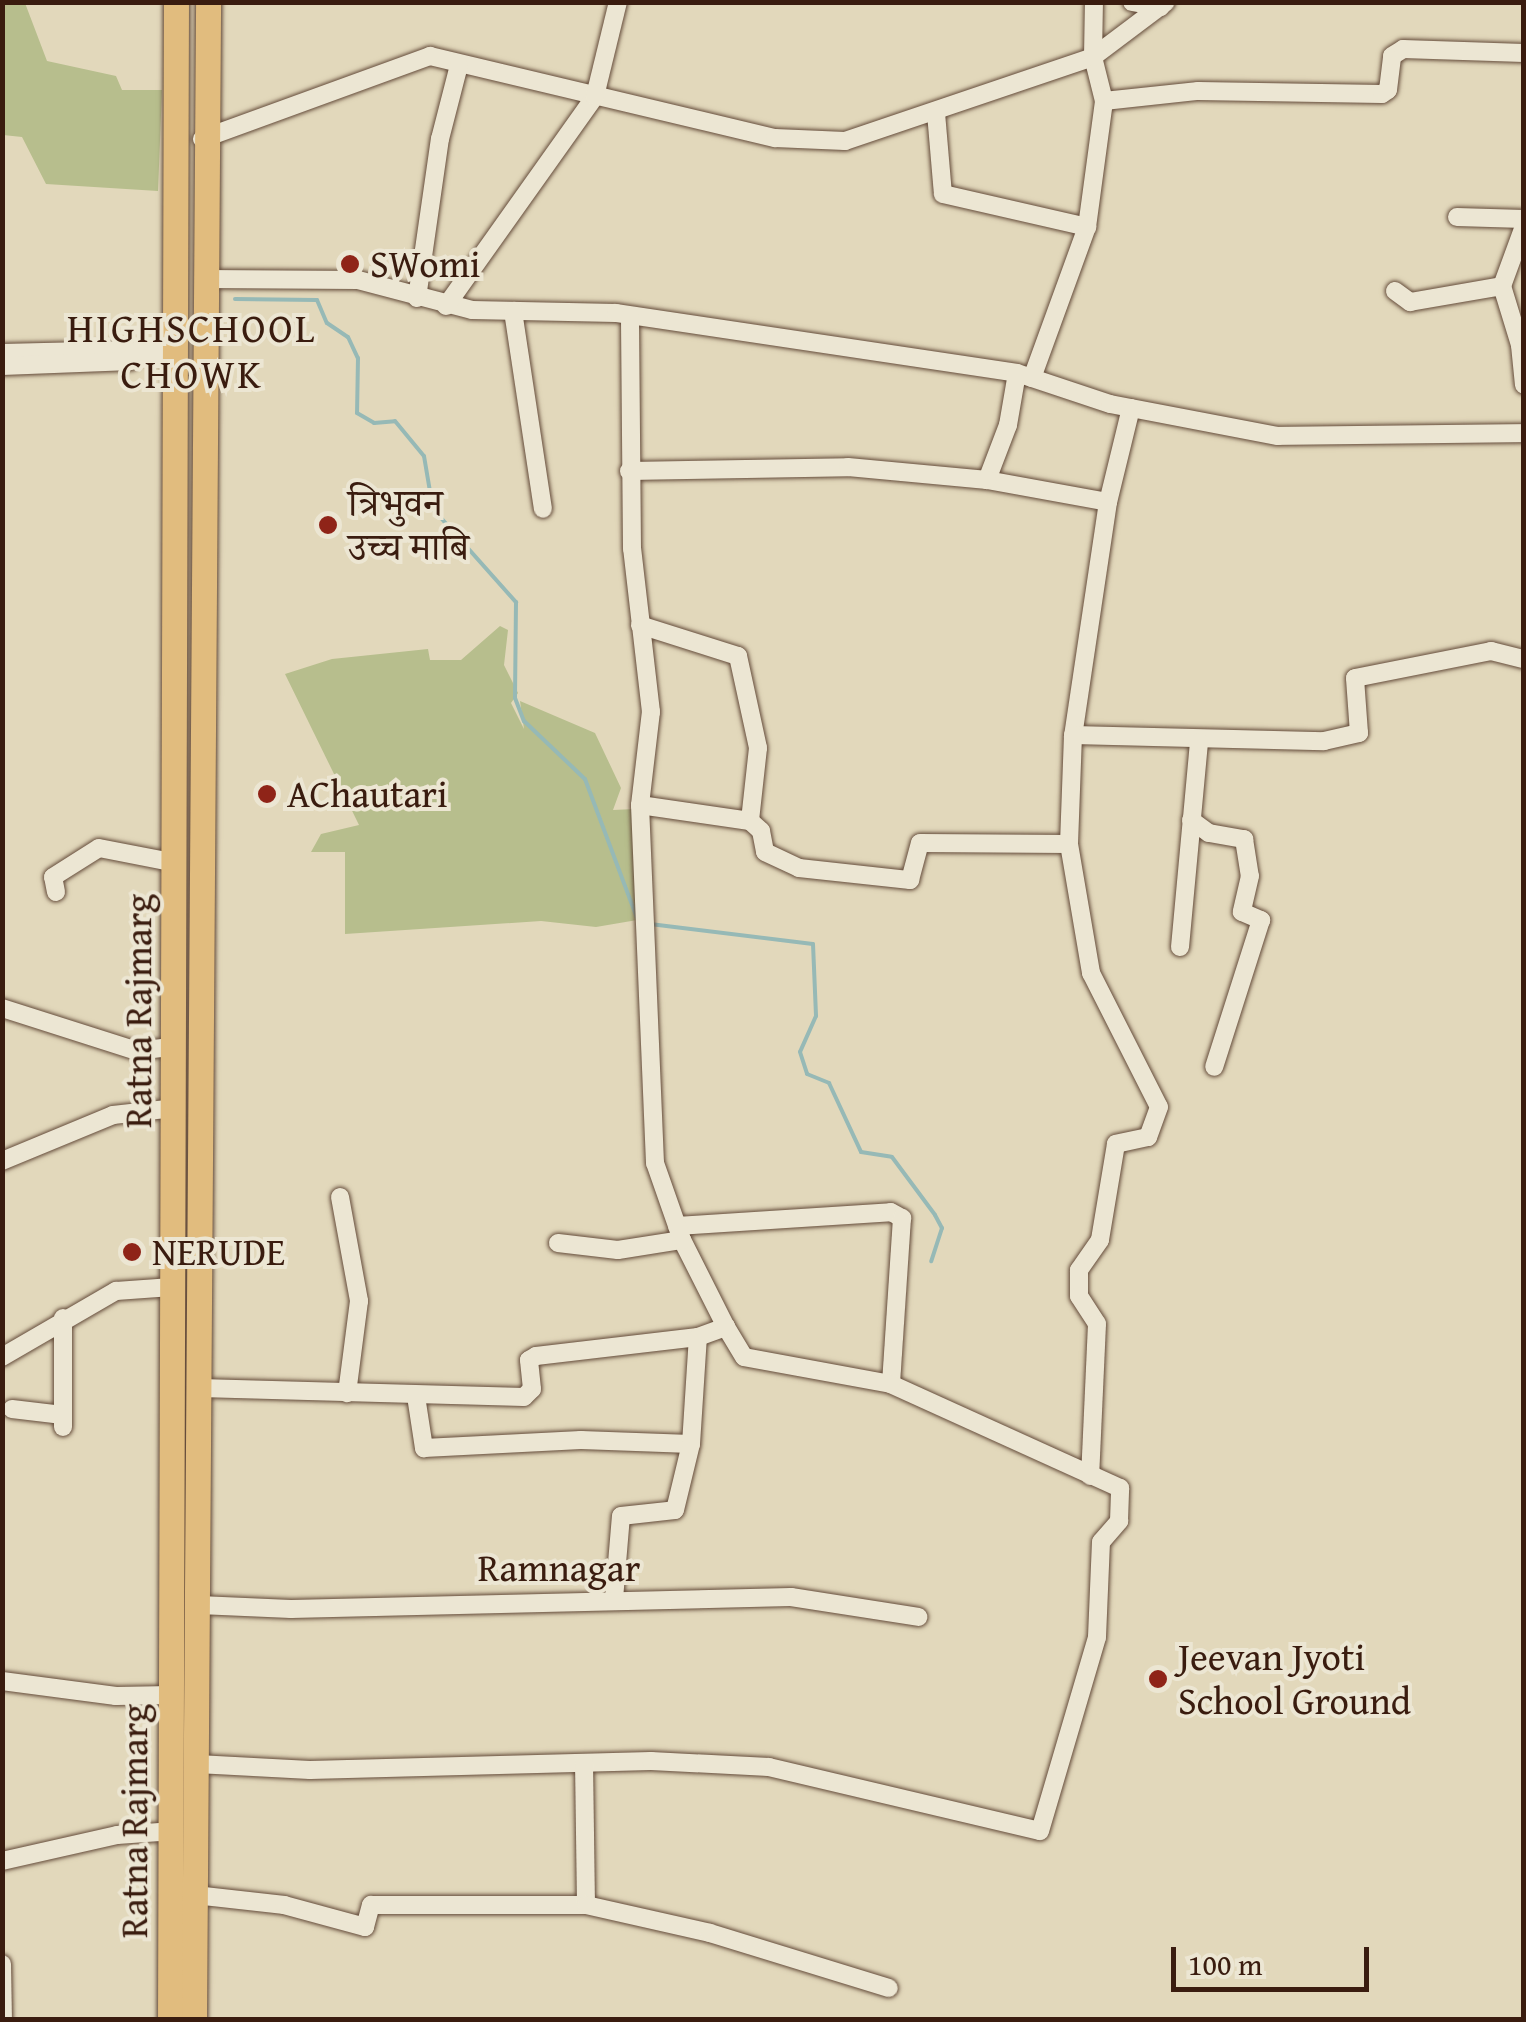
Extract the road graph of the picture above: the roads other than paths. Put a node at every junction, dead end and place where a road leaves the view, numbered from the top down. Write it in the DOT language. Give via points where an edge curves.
graph roads {
  1 [pos="176,2"];
  2 [pos="208,2"];
  3 [pos="618,2"];
  4 [pos="1094,2"];
  5 [pos="1132,2"];
  6 [pos="1164,5"];
  7 [pos="1524,54"];
  8 [pos="1093,57"];
  9 [pos="459,65"];
  10 [pos="595,96"];
  11 [pos="1104,101"];
  12 [pos="936,113"];
  13 [pos="202,139"];
  14 [pos="1457,217"];
  15 [pos="1524,218"];
  16 [pos="1524,226"];
  17 [pos="1087,227"];
  18 [pos="205,279"];
  19 [pos="1502,286"];
  20 [pos="1395,292"];
  21 [pos="417,298"];
  22 [pos="446,306"];
  23 [pos="513,311"];
  24 [pos="630,316"];
  25 [pos="2,353"];
  26 [pos="129,355"];
  27 [pos="177,355"];
  28 [pos="2,366"];
  29 [pos="1024,376"];
  30 [pos="1524,385"];
  31 [pos="1131,408"];
  32 [pos="1524,432"];
  33 [pos="629,471"];
  34 [pos="986,480"];
  35 [pos="1108,502"];
  36 [pos="543,509"];
  37 [pos="640,626"];
  38 [pos="1524,658"];
  39 [pos="1073,735"];
  40 [pos="1199,742"];
  41 [pos="640,805"];
  42 [pos="1192,820"];
  43 [pos="750,821"];
  44 [pos="1069,844"];
  45 [pos="176,863"];
  46 [pos="56,892"];
  47 [pos="1180,947"];
  48 [pos="2,1008"];
  49 [pos="175,1046"];
  50 [pos="1214,1067"];
  51 [pos="174,1108"];
  52 [pos="2,1160"];
  53 [pos="340,1197"];
  54 [pos="680,1232"];
  55 [pos="558,1243"];
  56 [pos="172,1287"];
  57 [pos="64,1318"];
  58 [pos="726,1327"];
  59 [pos="698,1337"];
  60 [pos="2,1357"];
  61 [pos="891,1384"];
  62 [pos="200,1388"];
  63 [pos="346,1394"];
  64 [pos="416,1396"];
  65 [pos="12,1409"];
  66 [pos="690,1444"];
  67 [pos="1090,1476"];
  68 [pos="614,1599"];
  69 [pos="199,1605"];
  70 [pos="918,1618"];
  71 [pos="2,1681"];
  72 [pos="172,1695"];
  73 [pos="584,1763"];
  74 [pos="197,1764"];
  75 [pos="174,1831"];
  76 [pos="2,1861"];
  77 [pos="195,1895"];
  78 [pos="586,1906"];
  79 [pos="2,1964"];
  80 [pos="889,1988"];
  81 [pos="190,2019"];
  82 [pos="3,2020"];
  1 -- 27 [label="highway, Ratna Rajmarg"];
  2 -- 13 [label="highway, Ratna Rajmarg"];
  3 -- 10 [label="street"];
  4 -- 8 [label="street"];
  5 -- 6 [label="street"];
  6 -- 8 [label="street"];
  7 -- 11 [label="street" via="1403,48 1392,56 1382,94 1198,90"];
  8 -- 11 [label="street"];
  8 -- 12 [label="street"];
  9 -- 10 [label="street"];
  9 -- 13 [label="street" via="430,56"];
  9 -- 21 [label="street" via="440,140"];
  10 -- 12 [label="street" via="776,138 844,141"];
  10 -- 22 [label="street"];
  11 -- 17 [label="street"];
  12 -- 17 [label="street" via="943,194"];
  13 -- 18 [label="highway, Ratna Rajmarg"];
  14 -- 15 [label="street"];
  16 -- 19 [label="street"];
  17 -- 29 [label="street"];
  18 -- 21 [label="street" via="358,280"];
  18 -- 62 [label="highway, Ratna Rajmarg"];
  19 -- 20 [label="street" via="1410,302"];
  19 -- 30 [label="street"];
  21 -- 22 [label="street"];
  22 -- 23 [label="street"];
  23 -- 24 [label="street"];
  23 -- 36 [label="street"];
  24 -- 29 [label="street"];
  24 -- 33 [label="street"];
  25 -- 26 [label="street"];
  26 -- 27 [label="street"];
  26 -- 28 [label="street"];
  27 -- 45 [label="highway, Ratna Rajmarg"];
  29 -- 31 [label="street"];
  29 -- 34 [label="street"];
  31 -- 32 [label="street" via="1278,436"];
  31 -- 35 [label="street"];
  33 -- 34 [label="street" via="848,467"];
  33 -- 37 [label="street"];
  34 -- 35 [label="street"];
  35 -- 39 [label="street"];
  37 -- 41 [label="street" via="651,712"];
  37 -- 43 [label="street" via="738,656 758,748"];
  38 -- 40 [label="street" via="1491,652 1355,678 1359,733 1324,742"];
  39 -- 40 [label="street"];
  39 -- 44 [label="street"];
  40 -- 42 [label="street"];
  41 -- 43 [label="street"];
  41 -- 54 [label="street" via="652,958 654,1163"];
  42 -- 47 [label="street"];
  42 -- 50 [label="street" via="1209,833 1244,839 1250,876 1242,912 1261,920"];
  43 -- 44 [label="street" via="761,831 765,852 800,868 910,880 920,844"];
  44 -- 67 [label="street" via="1091,973 1159,1108 1148,1137 1116,1144 1100,1240 1079,1270 1079,1296 1097,1324"];
  45 -- 46 [label="street" via="99,848 53,877"];
  45 -- 49 [label="highway, Ratna Rajmarg"];
  48 -- 49 [label="street" via="137,1051"];
  49 -- 51 [label="highway, Ratna Rajmarg"];
  51 -- 52 [label="street" via="113,1115"];
  51 -- 56 [label="highway, Ratna Rajmarg"];
  53 -- 63 [label="street" via="359,1300"];
  54 -- 55 [label="street" via="618,1250"];
  54 -- 58 [label="street"];
  54 -- 61 [label="street" via="891,1212 902,1218"];
  56 -- 57 [label="street" via="116,1292"];
  56 -- 72 [label="highway, Ratna Rajmarg"];
  57 -- 60 [label="street"];
  57 -- 65 [label="street" via="63,1421"];
  58 -- 59 [label="street"];
  58 -- 61 [label="street" via="744,1357"];
  59 -- 64 [label="street" via="536,1356 529,1360 532,1388 524,1397"];
  59 -- 66 [label="street"];
  61 -- 67 [label="street"];
  62 -- 63 [label="street"];
  62 -- 69 [label="highway, Ratna Rajmarg"];
  63 -- 64 [label="street"];
  64 -- 66 [label="street" via="424,1448 580,1440"];
  66 -- 68 [label="street" via="675,1510 621,1516"];
  67 -- 73 [label="street" via="1120,1488 1119,1520 1102,1542 1096,1637 1040,1831 769,1766"];
  68 -- 69 [label="street, Ramnagar" via="291,1609"];
  68 -- 70 [label="street, Ramnagar" via="790,1597"];
  69 -- 74 [label="highway, Ratna Rajmarg"];
  71 -- 72 [label="street" via="116,1696"];
  72 -- 75 [label="highway, Ratna Rajmarg"];
  73 -- 74 [label="street" via="310,1770"];
  73 -- 78 [label="street"];
  74 -- 77 [label="highway, Ratna Rajmarg"];
  75 -- 76 [label="street" via="117,1835"];
  75 -- 81 [label="highway, Ratna Rajmarg"];
  77 -- 78 [label="street" via="284,1905 365,1927 371,1905"];
  77 -- 81 [label="highway, Ratna Rajmarg"];
  78 -- 80 [label="street" via="710,1933"];
  79 -- 82 [label="street"];
}
